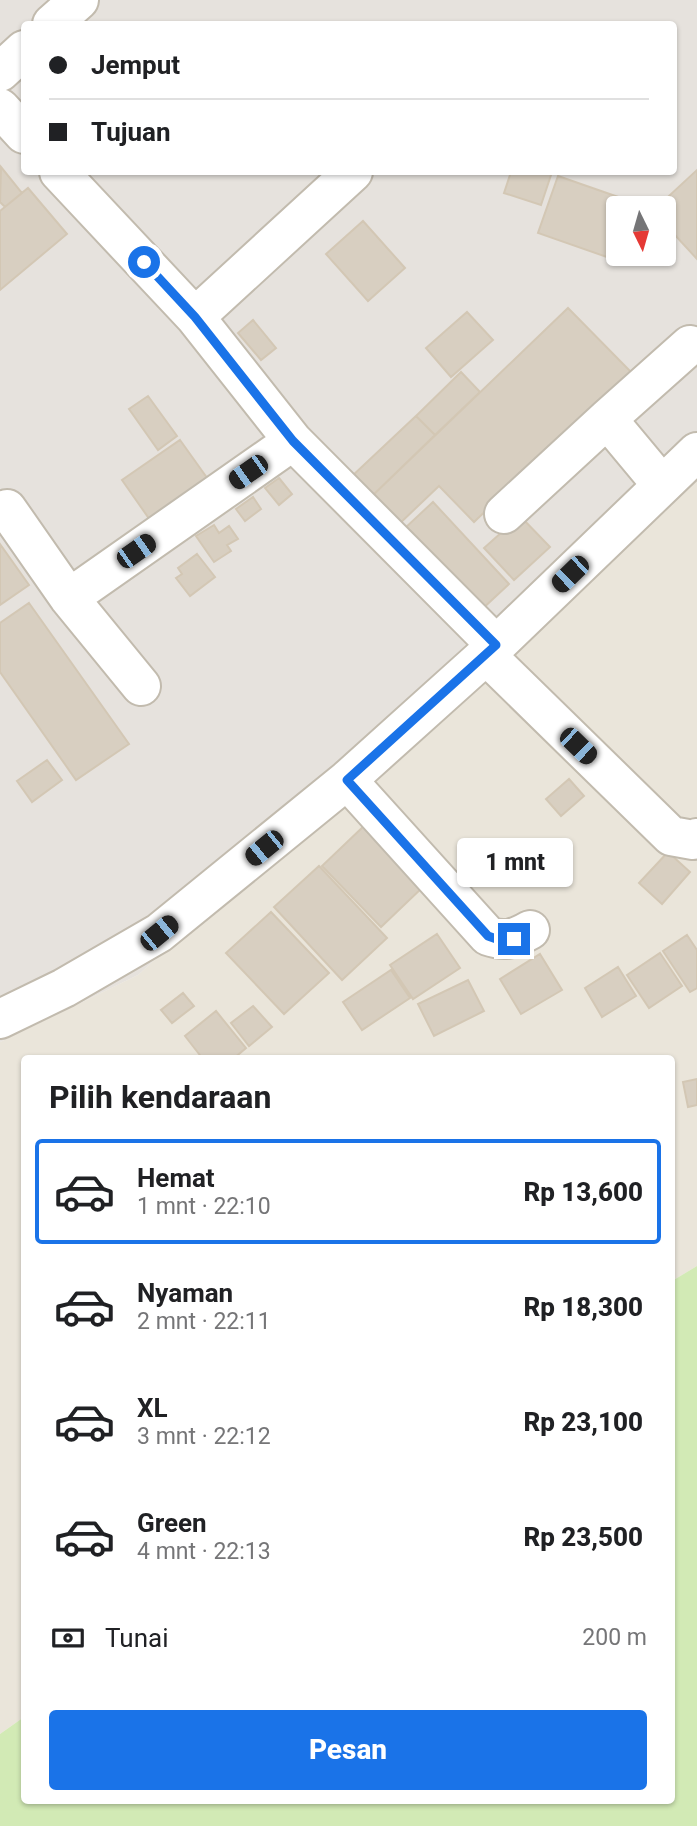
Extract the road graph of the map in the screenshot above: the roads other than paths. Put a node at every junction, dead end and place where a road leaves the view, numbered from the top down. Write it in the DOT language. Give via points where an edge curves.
graph roads {
  1 [pos="79,0"];
  2 [pos="55,21"];
  3 [pos="21,53"];
  4 [pos="0,72"];
  5 [pos="0,108"];
  6 [pos="21,131"];
  7 [pos="63,175"];
  8 [pos="350,175"];
  9 [pos="195,317"];
  10 [pos="690,345"];
  11 [pos="607,419"];
  12 [pos="293,441"];
  13 [pos="697,452"];
  14 [pos="662,485"];
  15 [pos="7,509"];
  16 [pos="505,514"];
  17 [pos="69,598"];
  18 [pos="491,650"];
  19 [pos="141,686"];
  20 [pos="347,780"];
  21 [pos="696,840"];
  22 [pos="530,930"];
  23 [pos="0,1020"];
  1 -- 2 [label="street"];
  3 -- 4 [label="street"];
  5 -- 6 [label="street"];
  7 -- 9 [label="street"];
  8 -- 9 [label="street"];
  9 -- 12 [label="street"];
  10 -- 11 [label="street"];
  11 -- 14 [label="street"];
  11 -- 16 [label="street"];
  12 -- 17 [label="street"];
  12 -- 18 [label="street"];
  13 -- 14 [label="street"];
  14 -- 18 [label="street"];
  15 -- 17 [label="street"];
  17 -- 19 [label="street"];
  18 -- 20 [label="street"];
  18 -- 21 [label="street" via="671,836"];
  20 -- 22 [label="street" via="488,936 502,941"];
  20 -- 23 [label="street" via="159,933"];
}
